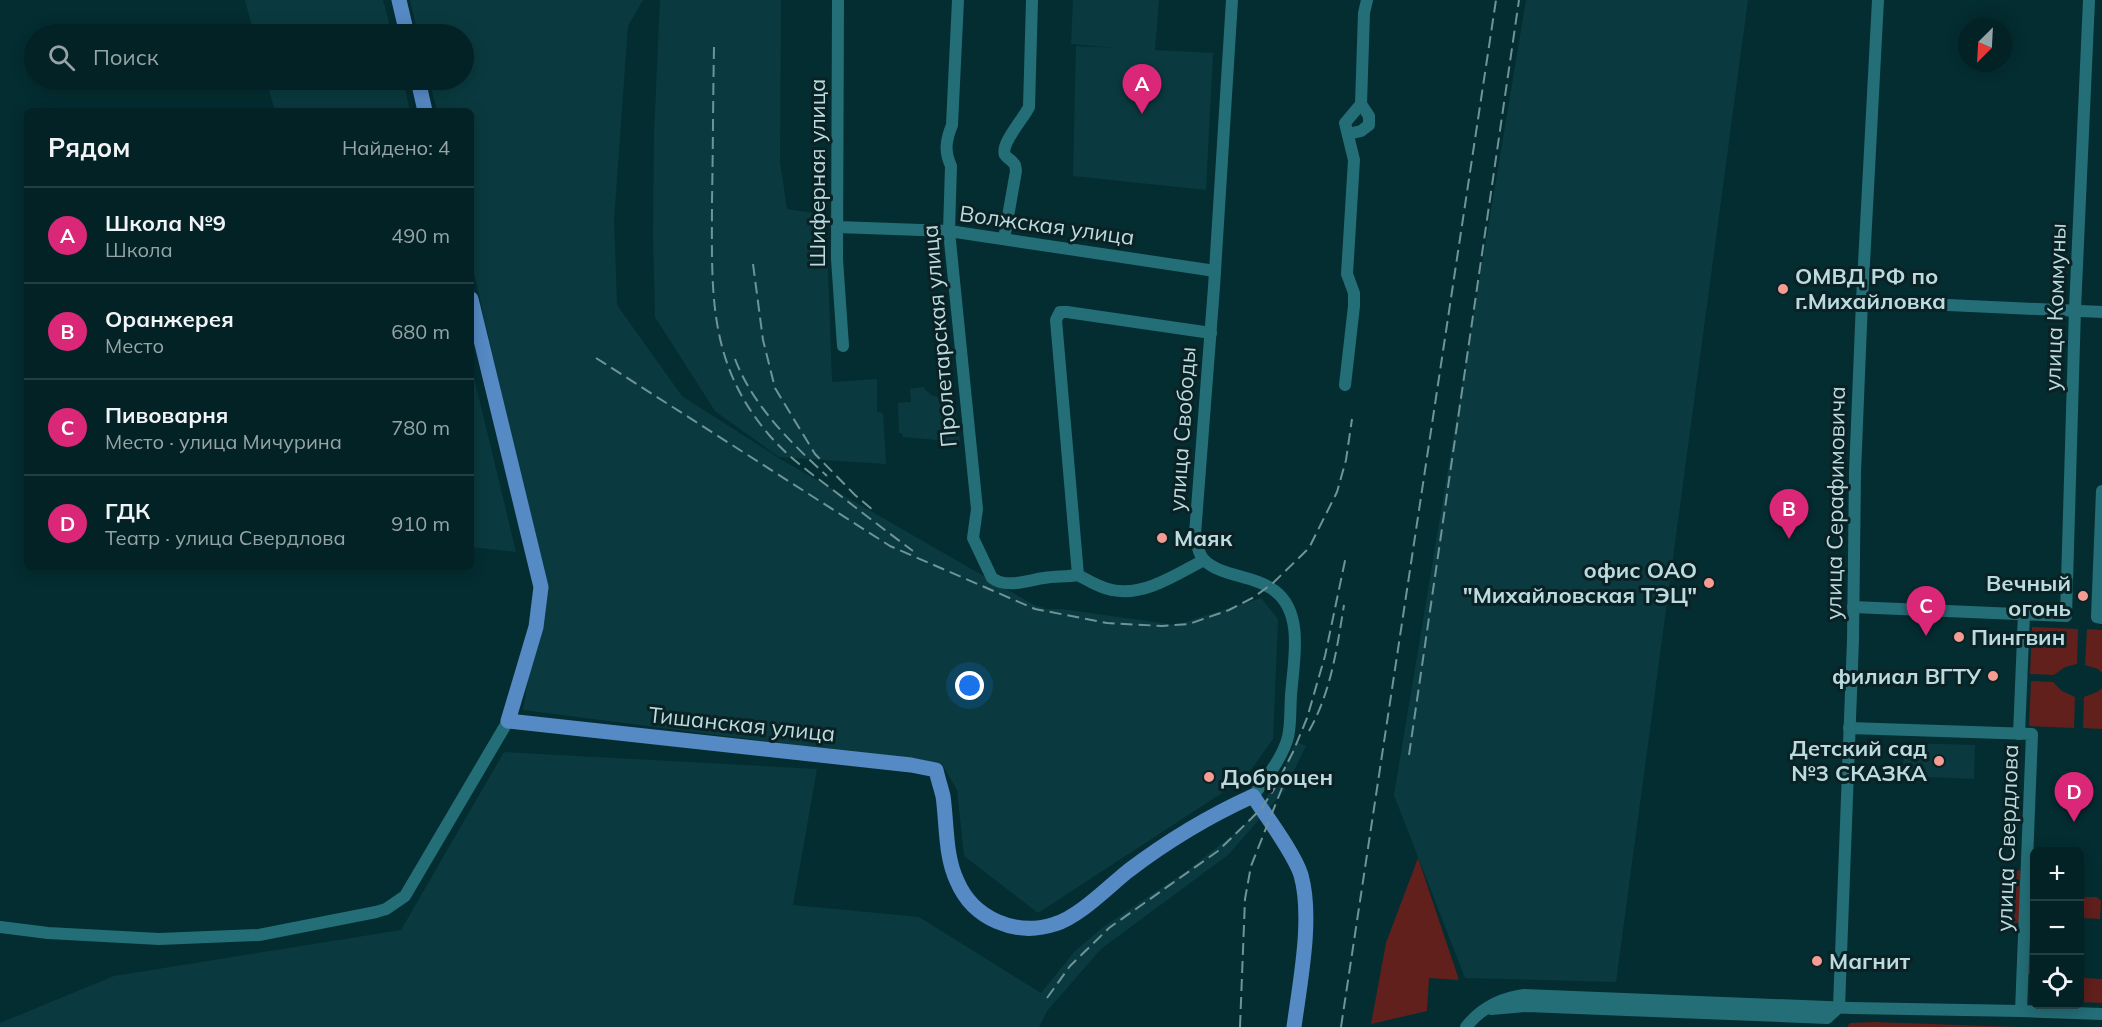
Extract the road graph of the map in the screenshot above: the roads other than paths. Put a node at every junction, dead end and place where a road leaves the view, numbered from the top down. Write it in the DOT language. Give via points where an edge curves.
graph roads {
  1 [pos="399,0"];
  2 [pos="838,0"];
  3 [pos="958,0"];
  4 [pos="1032,0"];
  5 [pos="1232,0"];
  6 [pos="1367,0"];
  7 [pos="1878,0"];
  8 [pos="2089,0"];
  9 [pos="405,24"];
  10 [pos="421,90"];
  11 [pos="1361,104"];
  12 [pos="425,108"];
  13 [pos="1348,135"];
  14 [pos="837,227"];
  15 [pos="949,231"];
  16 [pos="1004,238"];
  17 [pos="1215,272"];
  18 [pos="1862,301"];
  19 [pos="2075,309"];
  20 [pos="474,311"];
  21 [pos="2102,312"];
  22 [pos="1211,333"];
  23 [pos="843,346"];
  24 [pos="1345,385"];
  25 [pos="2102,491"];
  26 [pos="1204,560"];
  27 [pos="1078,575"];
  28 [pos="1853,607"];
  29 [pos="2024,614"];
  30 [pos="2099,617"];
  31 [pos="508,721"];
  32 [pos="1849,728"];
  33 [pos="2019,734"];
  34 [pos="1252,796"];
  35 [pos="0,927"];
  36 [pos="1839,1007"];
  37 [pos="2021,1011"];
  38 [pos="2102,1014"];
  39 [pos="1294,1027"];
  40 [pos="1466,1027"];
  1 -- 9 [label="main road"];
  2 -- 14 [label="street, Шиферная улица"];
  3 -- 15 [label="street, Пролетарская улица" via="952,125 946,147 951,166"];
  4 -- 16 [label="street" via="1029,107 1004,149 1016,171"];
  5 -- 17 [label="street, улица Свободы"];
  6 -- 11 [label="street"];
  7 -- 18 [label="street, улица Серафимовича"];
  8 -- 19 [label="street, улица Коммуны"];
  10 -- 12 [label="main road"];
  11 -- 13 [label="street" via="1345,123"];
  11 -- 13 [label="street" via="1369,116 1369,125"];
  13 -- 24 [label="street" via="1354,160 1347,274 1354,306"];
  14 -- 15 [label="street, Волжская улица"];
  14 -- 23 [label="street, Шиферная улица"];
  15 -- 16 [label="street, Волжская улица"];
  15 -- 27 [label="street, Пролетарская улица" via="978,509 973,538 995,581"];
  16 -- 17 [label="street, Волжская улица"];
  17 -- 22 [label="street, улица Свободы"];
  18 -- 19 [label="street"];
  18 -- 28 [label="street, улица Серафимовича"];
  19 -- 21 [label="street"];
  19 -- 29 [label="street, улица Коммуны" via="2066,616"];
  20 -- 31 [label="main road" via="541,587 536,627"];
  22 -- 26 [label="street, улица Свободы" via="1195,534"];
  22 -- 27 [label="street" via="1067,312 1058,315"];
  25 -- 30 [label="street"];
  26 -- 27 [label="street" via="1153,586 1132,591 1113,591"];
  26 -- 34 [label="street" via="1269,586 1290,611 1295,637 1288,738"];
  28 -- 29 [label="street"];
  28 -- 32 [label="street, улица Серафимовича"];
  29 -- 33 [label="street"];
  31 -- 34 [label="main road, Тишанская улица" via="936,770 949,852 966,899 985,916 1008,927 1024,929 1056,924 1082,909 1130,870 1208,818"];
  31 -- 35 [label="street" via="405,896 386,909 259,935 159,939"];
  32 -- 33 [label="street, улица Свердлова"];
  32 -- 36 [label="street, улица Серафимовича"];
  33 -- 37 [label="street, улица Свердлова" via="2032,734"];
  34 -- 39 [label="main road" via="1300,873 1306,902"];
  36 -- 37 [label="street"];
  36 -- 40 [label="street" via="1827,1018 1527,1006 1486,1009"];
  37 -- 38 [label="street"];
}
